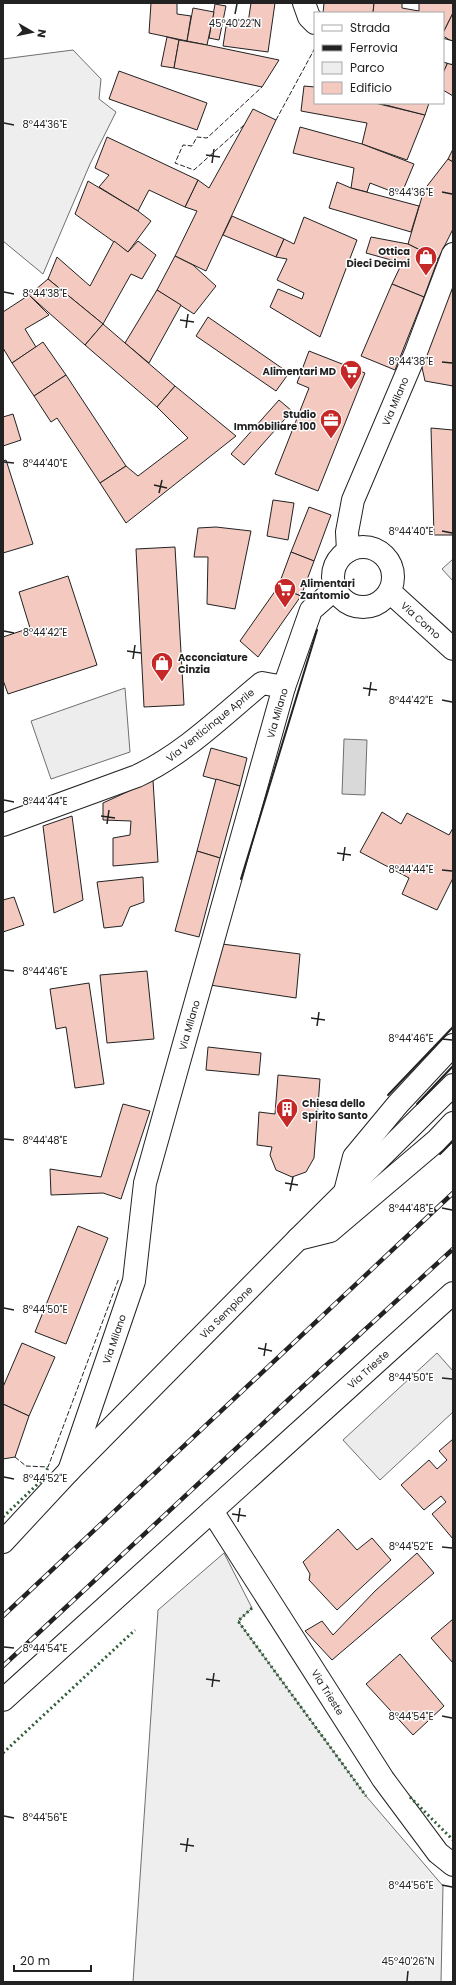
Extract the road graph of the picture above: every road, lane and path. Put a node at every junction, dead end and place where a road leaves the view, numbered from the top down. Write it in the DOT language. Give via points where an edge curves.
graph roads {
  1 [pos="304,3"];
  2 [pos="314,22"];
  3 [pos="453,254"];
  4 [pos="348,551"];
  5 [pos="335,589"];
  6 [pos="390,592"];
  7 [pos="453,649"];
  8 [pos="284,687"];
  9 [pos="3,825"];
  10 [pos="453,1045"];
  11 [pos="453,1085"];
  12 [pos="453,1123"];
  13 [pos="345,1192"];
  14 [pos="298,1239"];
  15 [pos="453,1293"];
  16 [pos="69,1471"];
  17 [pos="212,1511"];
  18 [pos="3,1542"];
  19 [pos="3,1700"];
  20 [pos="453,1865"];
  1 -- 2 [label="street" via="309,17"];
  3 -- 4 [label="street, Via Milano" via="416,352 353,500 347,532"];
  4 -- 5 [label="street" via="337,561 333,575"];
  4 -- 6 [label="street" via="363,547 378,551 389,562 393,577"];
  5 -- 6 [label="street" via="346,602 361,608 378,604"];
  5 -- 8 [label="street, Via Milano" via="311,610"];
  6 -- 7 [label="street, Via Como"];
  8 -- 9 [label="street, Via Venticinque Aprile" via="262,683 176,755 156,767"];
  8 -- 16 [label="street, Via Milano" via="145,1183 134,1281"];
  10 -- 13 [label="street" via="398,1104 354,1157"];
  11 -- 13 [label="street, Via Sempione"];
  12 -- 14 [label="street" via="436,1141 330,1231"];
  13 -- 14 [label="street, Via Sempione"];
  14 -- 16 [label="street, Via Sempione"];
  15 -- 17 [label="street, Via Trieste"];
  16 -- 18 [label="street, Via Sempione"];
  17 -- 19 [label="street, Via Trieste"];
  17 -- 20 [label="street, Via Trieste" via="383,1780 438,1853"];
}
